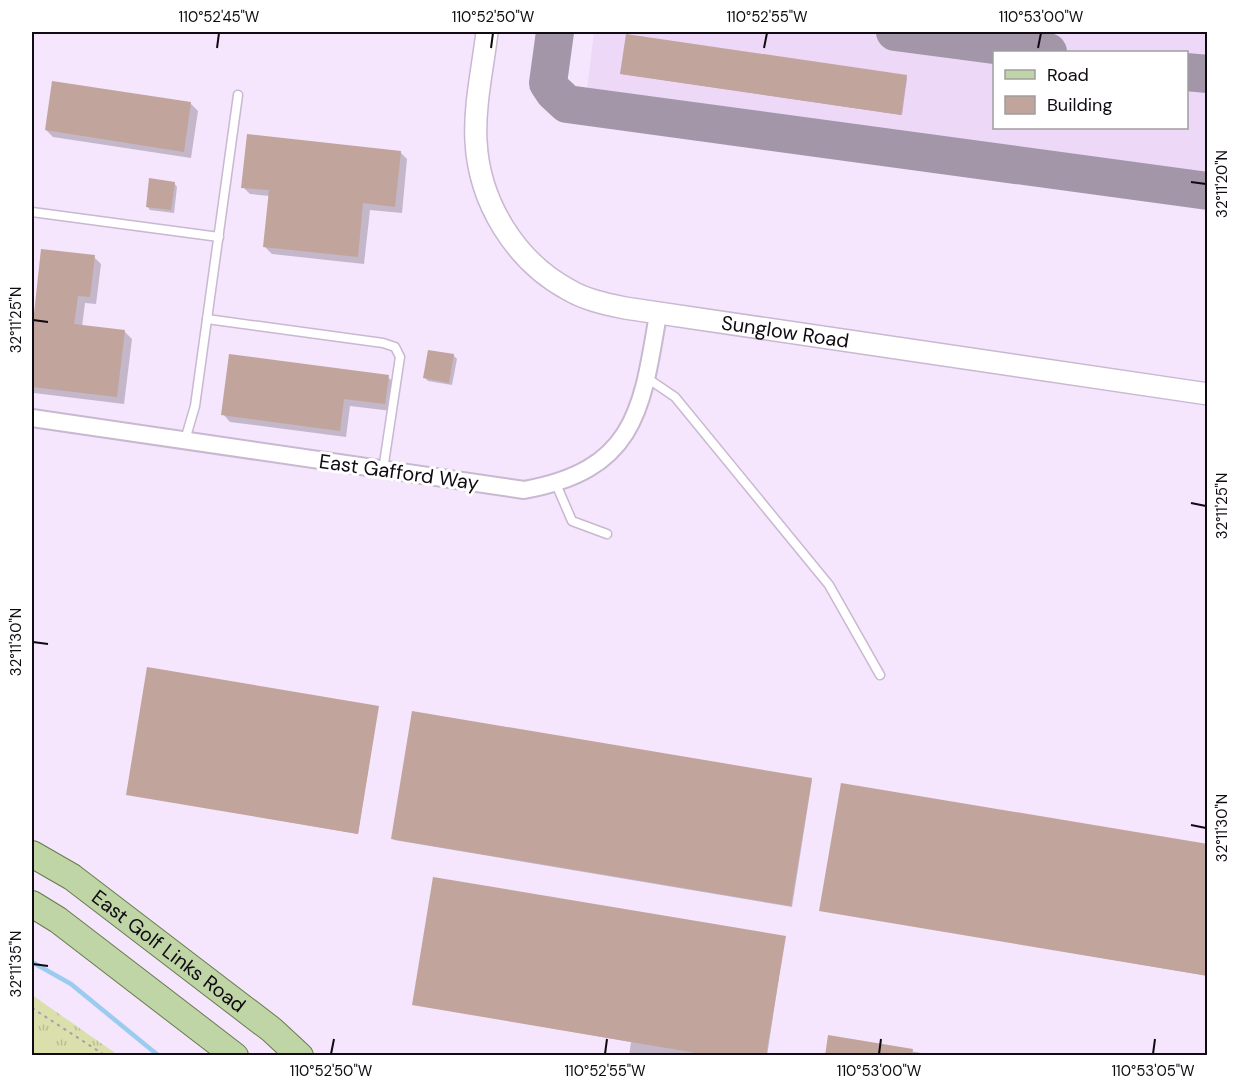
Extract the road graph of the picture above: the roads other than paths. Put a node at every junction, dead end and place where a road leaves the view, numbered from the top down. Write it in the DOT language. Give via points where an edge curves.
graph roads {
  1 [pos="487,32"];
  2 [pos="238,94"];
  3 [pos="32,213"];
  4 [pos="219,237"];
  5 [pos="658,314"];
  6 [pos="207,319"];
  7 [pos="647,378"];
  8 [pos="1208,394"];
  9 [pos="32,418"];
  10 [pos="184,440"];
  11 [pos="383,470"];
  12 [pos="556,484"];
  13 [pos="607,534"];
  14 [pos="880,675"];
  15 [pos="32,854"];
  16 [pos="32,904"];
  17 [pos="236,1056"];
  18 [pos="300,1056"];
  1 -- 5 [label="street, Sunglow Road" via="476,121 478,159 491,204 510,238 527,260 570,291 597,302"];
  2 -- 4 [label="lane"];
  3 -- 4 [label="lane"];
  4 -- 6 [label="lane"];
  5 -- 7 [label="street, East Gafford Way"];
  5 -- 8 [label="street, Sunglow Road"];
  6 -- 10 [label="lane" via="195,406"];
  6 -- 11 [label="lane" via="395,347 400,357"];
  7 -- 12 [label="street, East Gafford Way" via="635,417 624,436 595,465"];
  7 -- 14 [label="lane" via="675,397 830,585"];
  9 -- 10 [label="street, East Gafford Way"];
  10 -- 11 [label="street, East Gafford Way"];
  11 -- 12 [label="street, East Gafford Way" via="524,490"];
  12 -- 13 [label="lane" via="572,521"];
  15 -- 18 [label="main road, East Golf Links Road" via="72,878 272,1030"];
  16 -- 17 [label="main road"];
}
